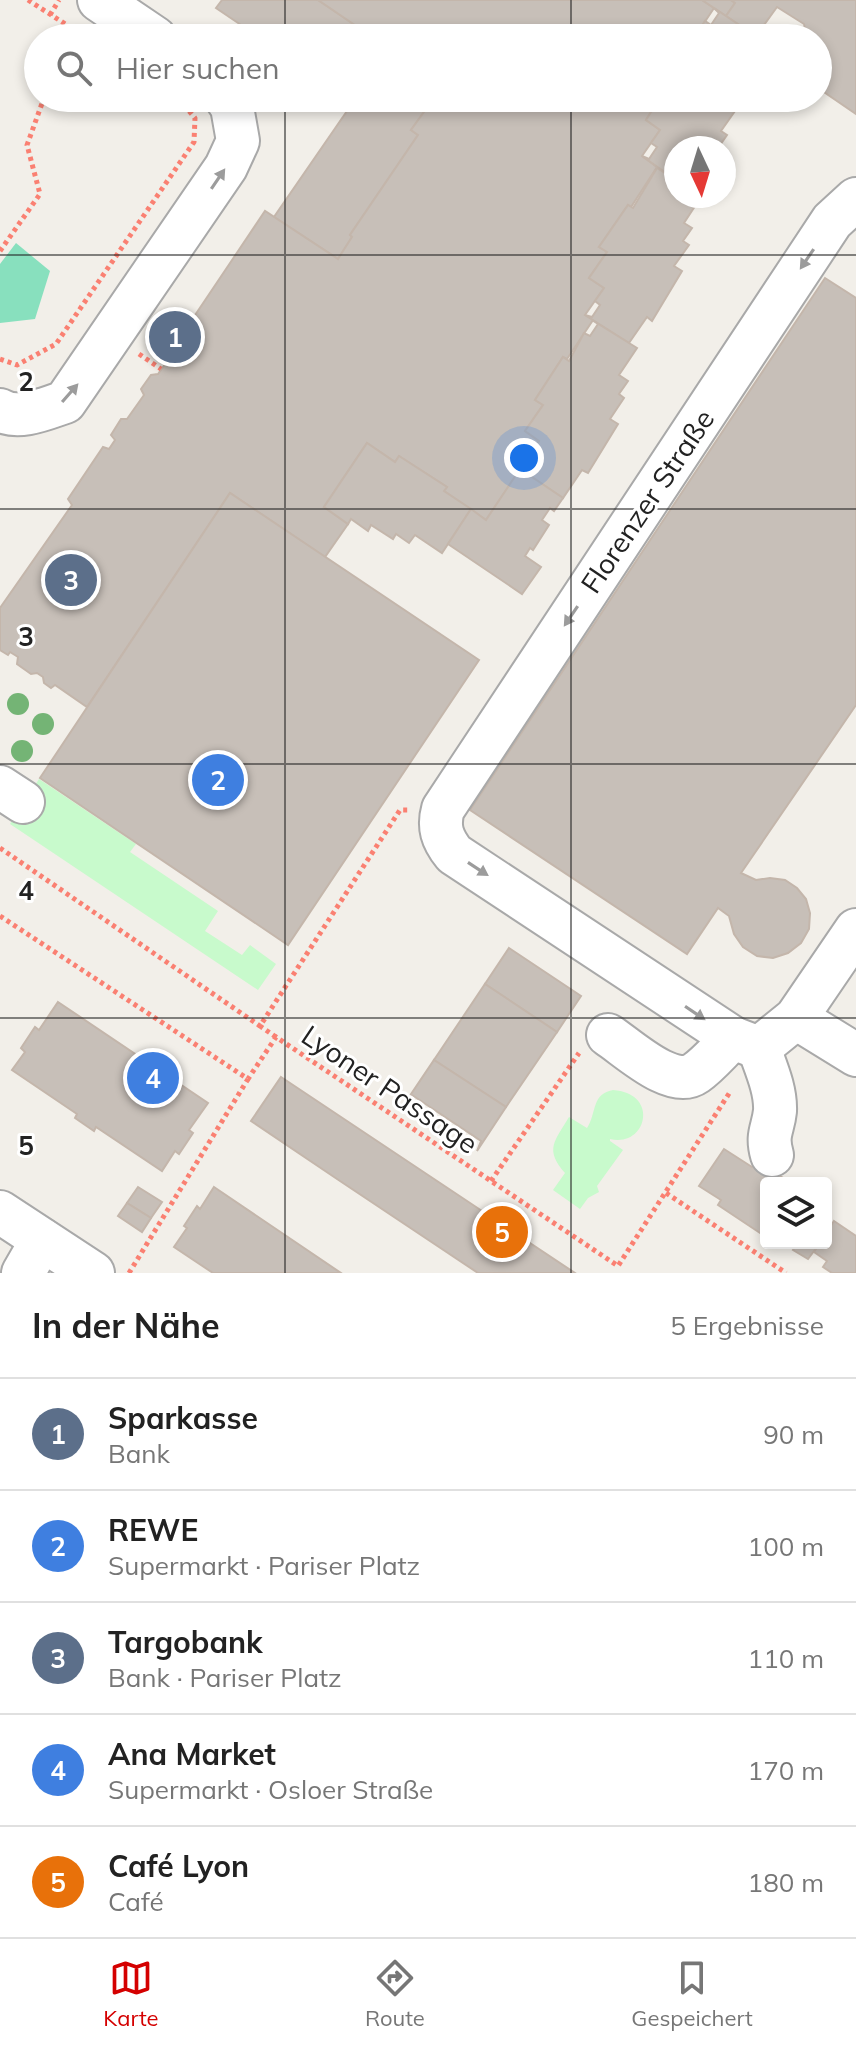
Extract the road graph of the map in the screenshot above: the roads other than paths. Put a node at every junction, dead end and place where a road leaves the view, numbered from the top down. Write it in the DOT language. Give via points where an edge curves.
graph roads {
  1 [pos="85,14"];
  2 [pos="114,24"];
  3 [pos="233,112"];
  4 [pos="856,199"];
  5 [pos="0,410"];
  6 [pos="856,930"];
  7 [pos="796,1018"];
  8 [pos="594,1043"];
  9 [pos="746,1043"];
  10 [pos="856,1055"];
  11 [pos="772,1155"];
  12 [pos="0,1212"];
  13 [pos="32,1257"];
  14 [pos="93,1273"];
  1 -- 2 [label="street"];
  5 -- 3 [label="street, one-way" via="8,415 65,402 226,167 238,141"];
  4 -- 9 [label="street, Florenzer Straße, one-way" via="832,221 443,809 440,831 454,854"];
  6 -- 7 [label="street"];
  7 -- 9 [label="street"];
  7 -- 10 [label="street"];
  8 -- 9 [label="street" via="678,1078 695,1074"];
  9 -- 11 [label="street" via="773,1097 768,1139"];
  12 -- 13 [label="street"];
  13 -- 14 [label="street"];
}
